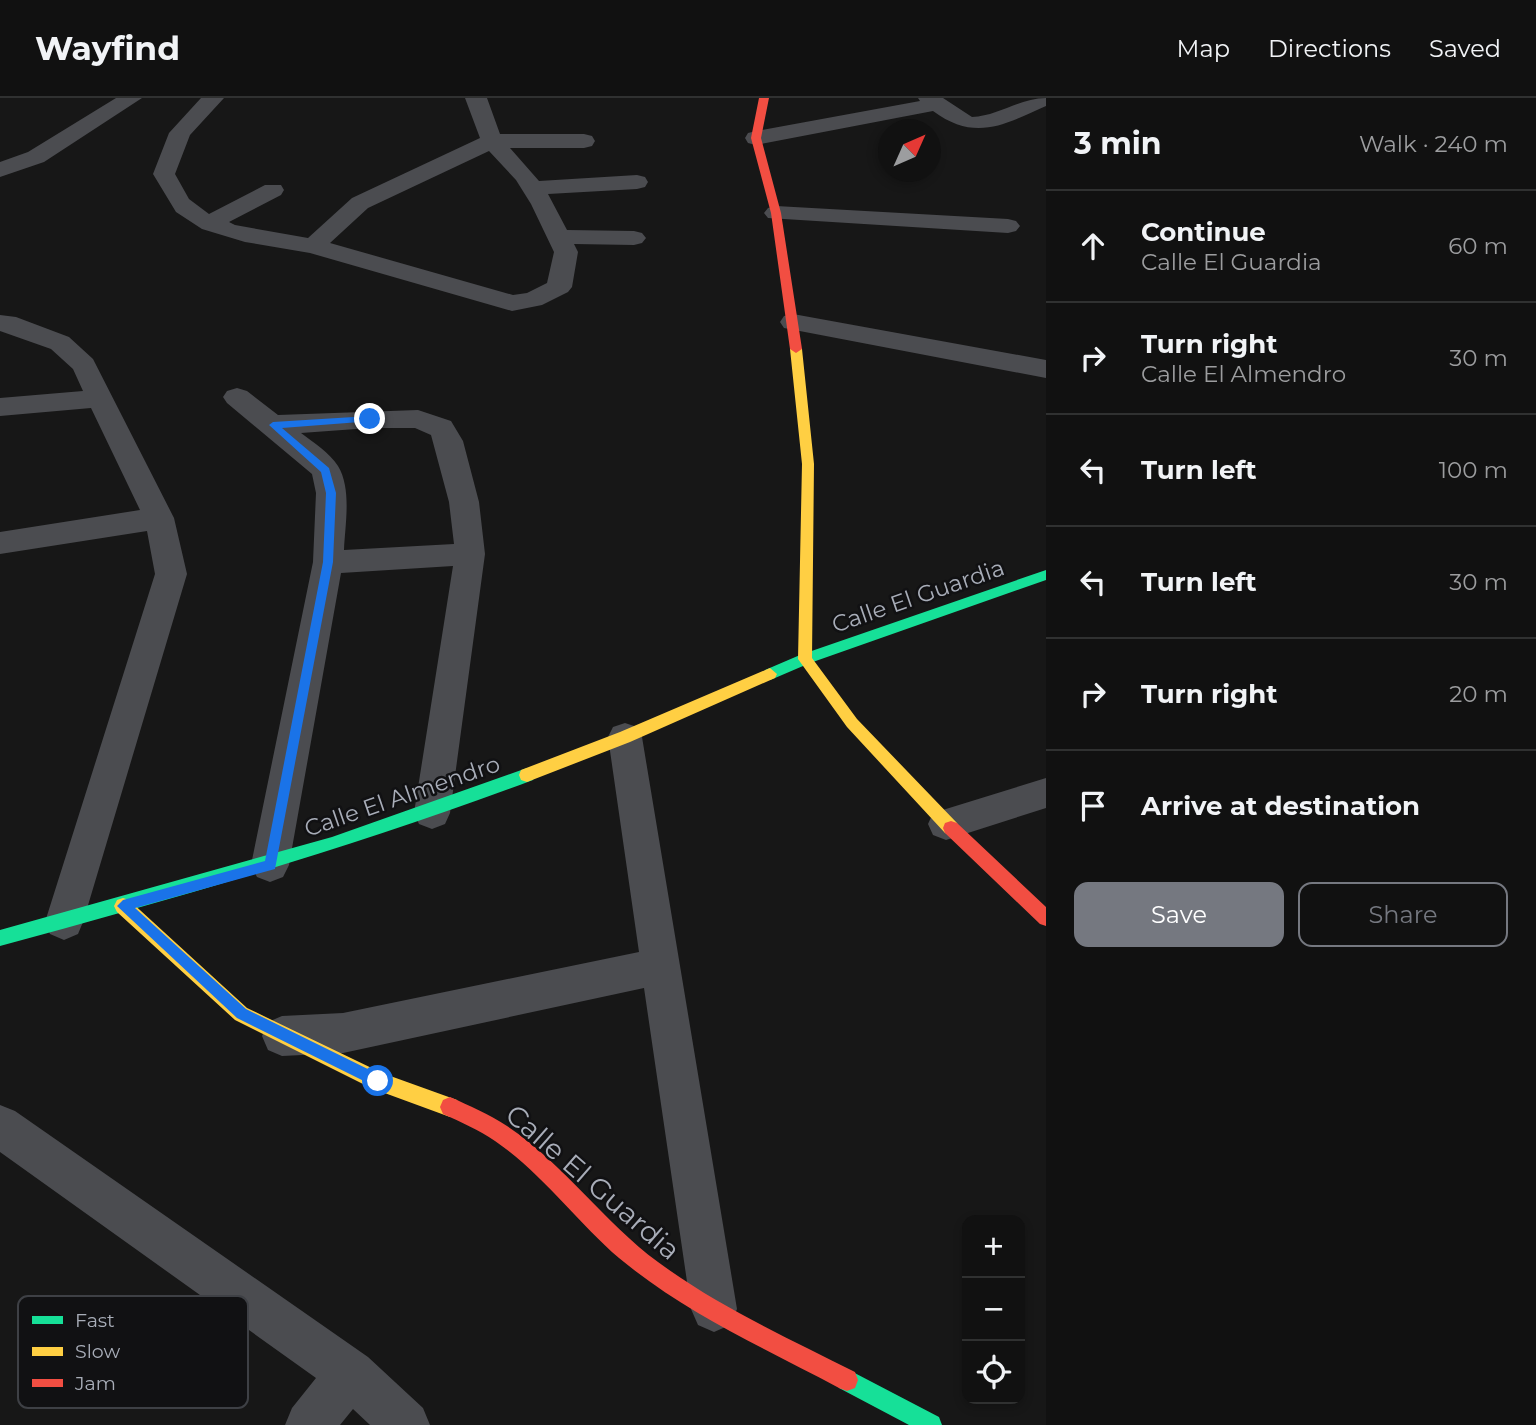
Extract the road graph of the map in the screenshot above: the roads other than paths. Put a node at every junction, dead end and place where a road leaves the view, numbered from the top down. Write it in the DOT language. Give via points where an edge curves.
graph roads {
  1 [pos="131,98"];
  2 [pos="214,98"];
  3 [pos="476,98"];
  4 [pos="764,98"];
  5 [pos="1046,99"];
  6 [pos="933,101"];
  7 [pos="756,138"];
  8 [pos="492,141"];
  9 [pos="584,141"];
  10 [pos="0,170"];
  11 [pos="637,182"];
  12 [pos="531,188"];
  13 [pos="273,190"];
  14 [pos="776,213"];
  15 [pos="210,223"];
  16 [pos="1008,226"];
  17 [pos="559,237"];
  18 [pos="634,238"];
  19 [pos="313,246"];
  20 [pos="793,322"];
  21 [pos="0,323"];
  22 [pos="1046,369"];
  23 [pos="237,397"];
  24 [pos="101,398"];
  25 [pos="0,407"];
  26 [pos="273,425"];
  27 [pos="159,518"];
  28 [pos="0,543"];
  29 [pos="470,554"];
  30 [pos="328,562"];
  31 [pos="1046,575"];
  32 [pos="805,660"];
  33 [pos="625,737"];
  34 [pos="1046,793"];
  35 [pos="432,813"];
  36 [pos="946,824"];
  37 [pos="271,865"];
  38 [pos="123,906"];
  39 [pos="1046,918"];
  40 [pos="64,922"];
  41 [pos="0,938"];
  42 [pos="662,966"];
  43 [pos="282,1035"];
  44 [pos="0,1126"];
  45 [pos="241,1296"];
  46 [pos="248,1301"];
  47 [pos="714,1309"];
  48 [pos="351,1374"];
  49 [pos="309,1425"];
  50 [pos="406,1425"];
  51 [pos="931,1425"];
  1 -- 10 [label="street" via="36,157"];
  2 -- 15 [label="street" via="180,133 164,174 184,207"];
  3 -- 8 [label="street"];
  4 -- 7 [label="street"];
  5 -- 6 [label="street" via="988,121 972,122"];
  6 -- 7 [label="street"];
  7 -- 14 [label="street"];
  8 -- 9 [label="street"];
  8 -- 12 [label="street"];
  8 -- 19 [label="street" via="360,203"];
  11 -- 12 [label="street"];
  12 -- 17 [label="street"];
  13 -- 15 [label="street"];
  14 -- 16 [label="street"];
  14 -- 20 [label="street"];
  15 -- 19 [label="street" via="244,235"];
  17 -- 18 [label="street"];
  17 -- 19 [label="street" via="566,252 559,288 533,300 512,303"];
  20 -- 22 [label="street"];
  20 -- 32 [label="street" via="808,464"];
  21 -- 24 [label="street" via="60,343 84,365"];
  23 -- 26 [label="street"];
  24 -- 25 [label="street"];
  24 -- 27 [label="street"];
  26 -- 29 [label="street" via="418,419 441,428 449,441 464,502"];
  26 -- 30 [label="street" via="326,470 331,493"];
  27 -- 28 [label="street"];
  27 -- 40 [label="street" via="171,574"];
  29 -- 30 [label="street"];
  29 -- 35 [label="street"];
  30 -- 37 [label="street"];
  31 -- 32 [label="street, Calle El Guardia"];
  32 -- 33 [label="street, Calle El Almendro"];
  32 -- 36 [label="street" via="852,723"];
  33 -- 35 [label="street, Calle El Almendro"];
  33 -- 42 [label="street"];
  34 -- 36 [label="street"];
  35 -- 37 [label="street, Calle El Almendro"];
  36 -- 39 [label="street"];
  37 -- 38 [label="street, Calle El Almendro"];
  38 -- 40 [label="street, Calle El Almendro"];
  38 -- 43 [label="street, Calle El Guardia" via="241,1014"];
  40 -- 41 [label="street, Calle El Almendro"];
  42 -- 43 [label="street" via="343,1033"];
  42 -- 47 [label="street"];
  43 -- 47 [label="street, Calle El Guardia" via="378,1081 478,1117 525,1149 625,1249 674,1287"];
  44 -- 45 [label="street"];
  46 -- 48 [label="street"];
  47 -- 51 [label="street, Calle El Guardia"];
  48 -- 49 [label="street"];
  48 -- 50 [label="street"];
}
